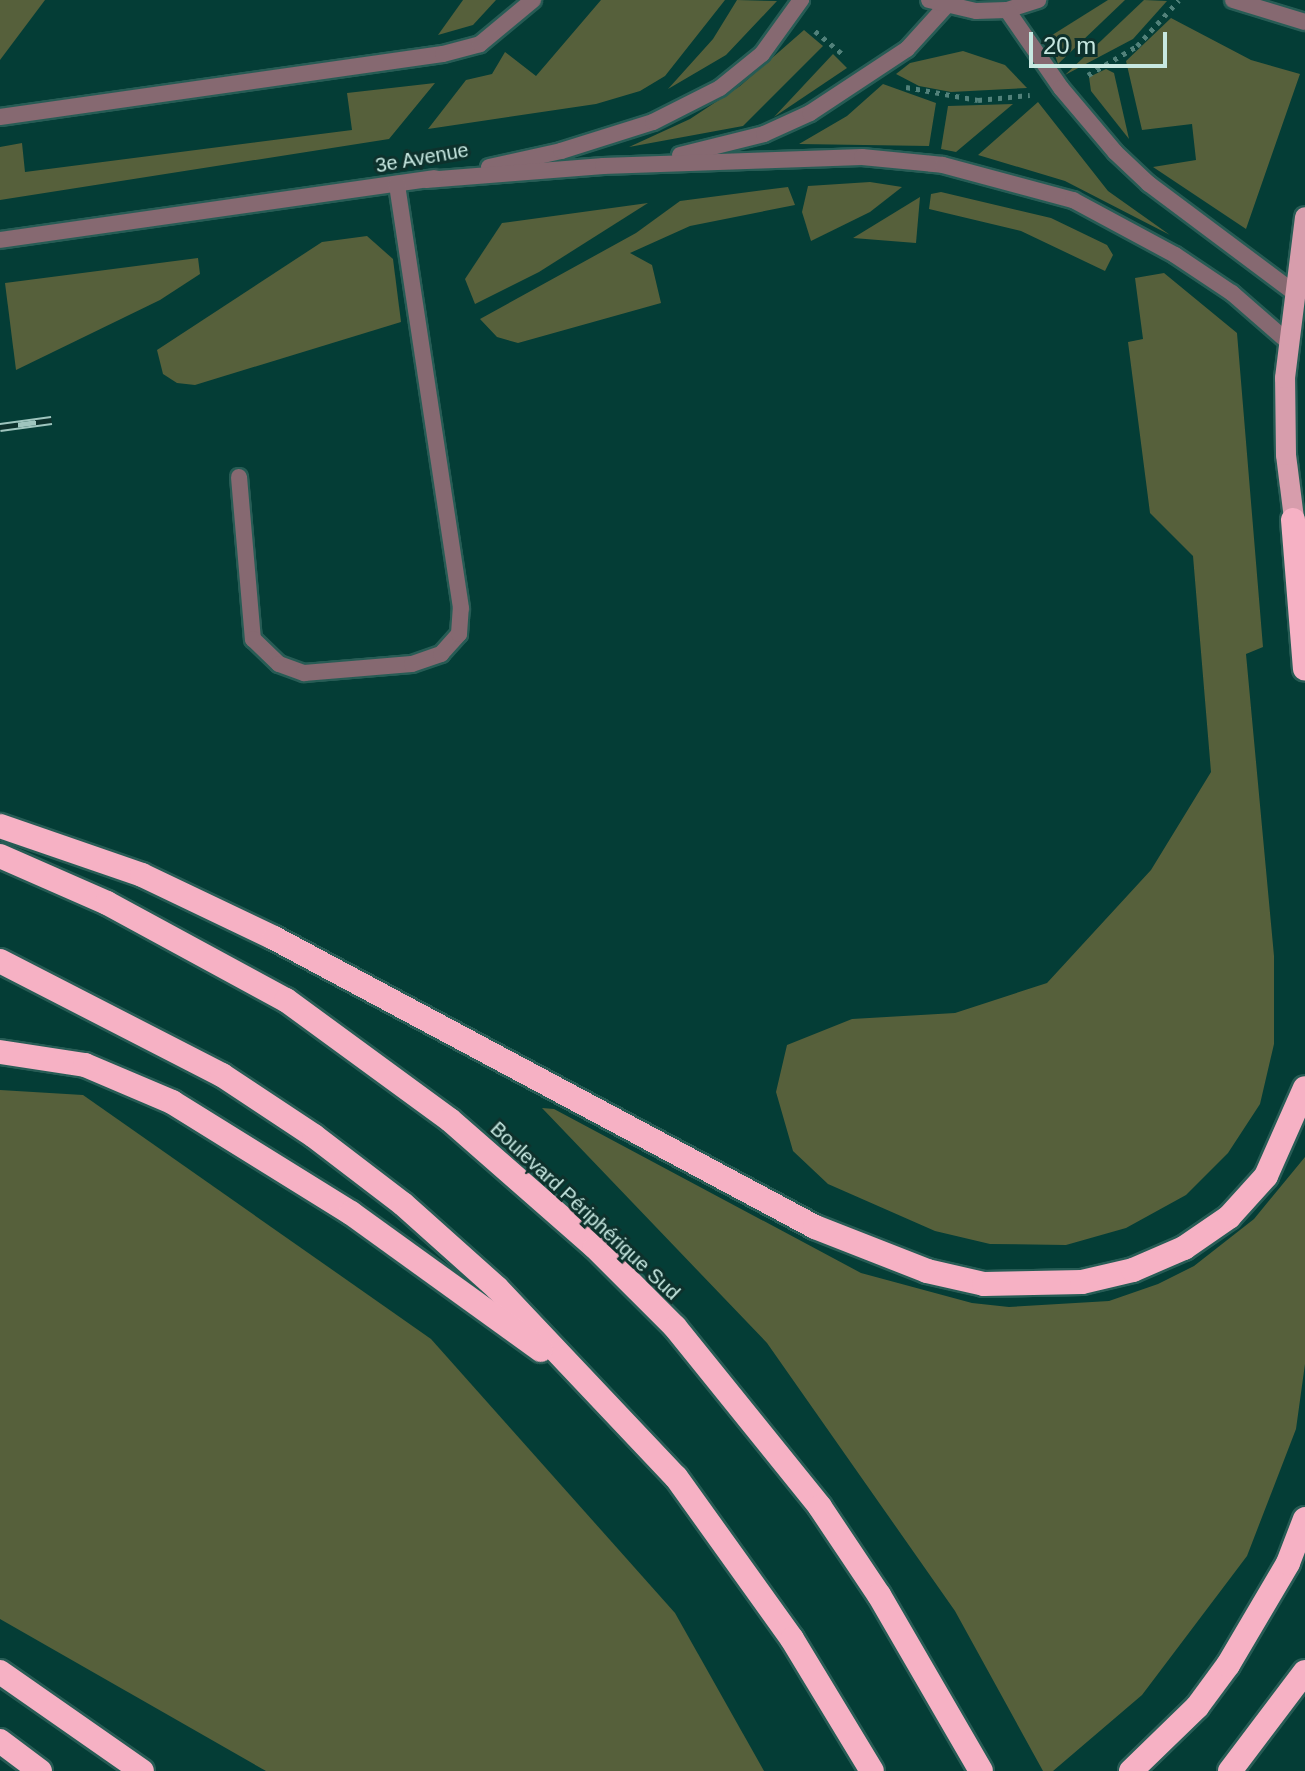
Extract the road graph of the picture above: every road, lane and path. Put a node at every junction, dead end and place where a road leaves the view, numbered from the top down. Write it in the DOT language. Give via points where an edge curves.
graph roads {
  1 [pos="533,0"];
  2 [pos="929,0"];
  3 [pos="1038,0"];
  4 [pos="1179,0"];
  5 [pos="1233,0"];
  6 [pos="798,5"];
  7 [pos="946,6"];
  8 [pos="1007,10"];
  9 [pos="1305,22"];
  10 [pos="872,72"];
  11 [pos="1061,88"];
  12 [pos="0,117"];
  13 [pos="603,166"];
  14 [pos="426,180"];
  15 [pos="397,184"];
  16 [pos="1305,217"];
  17 [pos="0,240"];
  18 [pos="1292,291"];
  19 [pos="1287,341"];
  20 [pos="239,477"];
  21 [pos="1293,520"];
  22 [pos="1305,567"];
  23 [pos="1305,669"];
  24 [pos="0,826"];
  25 [pos="0,856"];
  26 [pos="0,961"];
  27 [pos="0,1052"];
  28 [pos="1305,1088"];
  29 [pos="614,1406"];
  30 [pos="1305,1519"];
  31 [pos="0,1672"];
  32 [pos="1305,1672"];
  33 [pos="0,1741"];
  34 [pos="40,1771"];
  35 [pos="142,1771"];
  36 [pos="872,1771"];
  37 [pos="981,1771"];
  38 [pos="1131,1771"];
  39 [pos="1230,1771"];
  1 -- 12 [label="street" via="480,44 443,54"];
  2 -- 7 [label="street"];
  3 -- 8 [label="street"];
  4 -- 11 [label="path" via="1137,46"];
  5 -- 9 [label="street"];
  6 -- 10 [label="path" via="824,41"];
  6 -- 14 [label="street, 3e Avenue" via="762,54 720,88 653,122 561,151"];
  7 -- 8 [label="street"];
  7 -- 10 [label="street" via="907,49"];
  8 -- 11 [label="street"];
  10 -- 11 [label="path" via="936,96 978,100"];
  10 -- 13 [label="street" via="810,113 764,134 704,151"];
  11 -- 18 [label="street" via="1149,184"];
  13 -- 14 [label="street"];
  13 -- 19 [label="street" via="862,157 943,165 1073,200 1175,255 1232,293"];
  14 -- 15 [label="street, 3e Avenue"];
  15 -- 17 [label="street, 3e Avenue"];
  15 -- 20 [label="street" via="461,608 459,634 441,654 412,664 304,673 279,664 253,639"];
  16 -- 18 [label="main road"];
  18 -- 19 [label="main road"];
  19 -- 21 [label="main road" via="1285,419"];
  21 -- 22 [label="main road"];
  21 -- 23 [label="highway"];
  24 -- 28 [label="highway" via="142,875 274,938 815,1227 927,1271 984,1284 1082,1282 1133,1270 1184,1248 1229,1217 1266,1176"];
  25 -- 37 [label="highway, Boulevard Périphérique Sud" via="107,903 286,1000 450,1120 561,1215 675,1327 820,1507 879,1595"];
  26 -- 29 [label="highway" via="222,1075 314,1136 474,1267"];
  27 -- 29 [label="highway" via="85,1065 172,1102 245,1143 425,1266"];
  29 -- 36 [label="highway" via="732,1551"];
  30 -- 38 [label="highway" via="1255,1627 1197,1707"];
  31 -- 35 [label="highway"];
  32 -- 39 [label="highway"];
  33 -- 34 [label="highway"];
}
